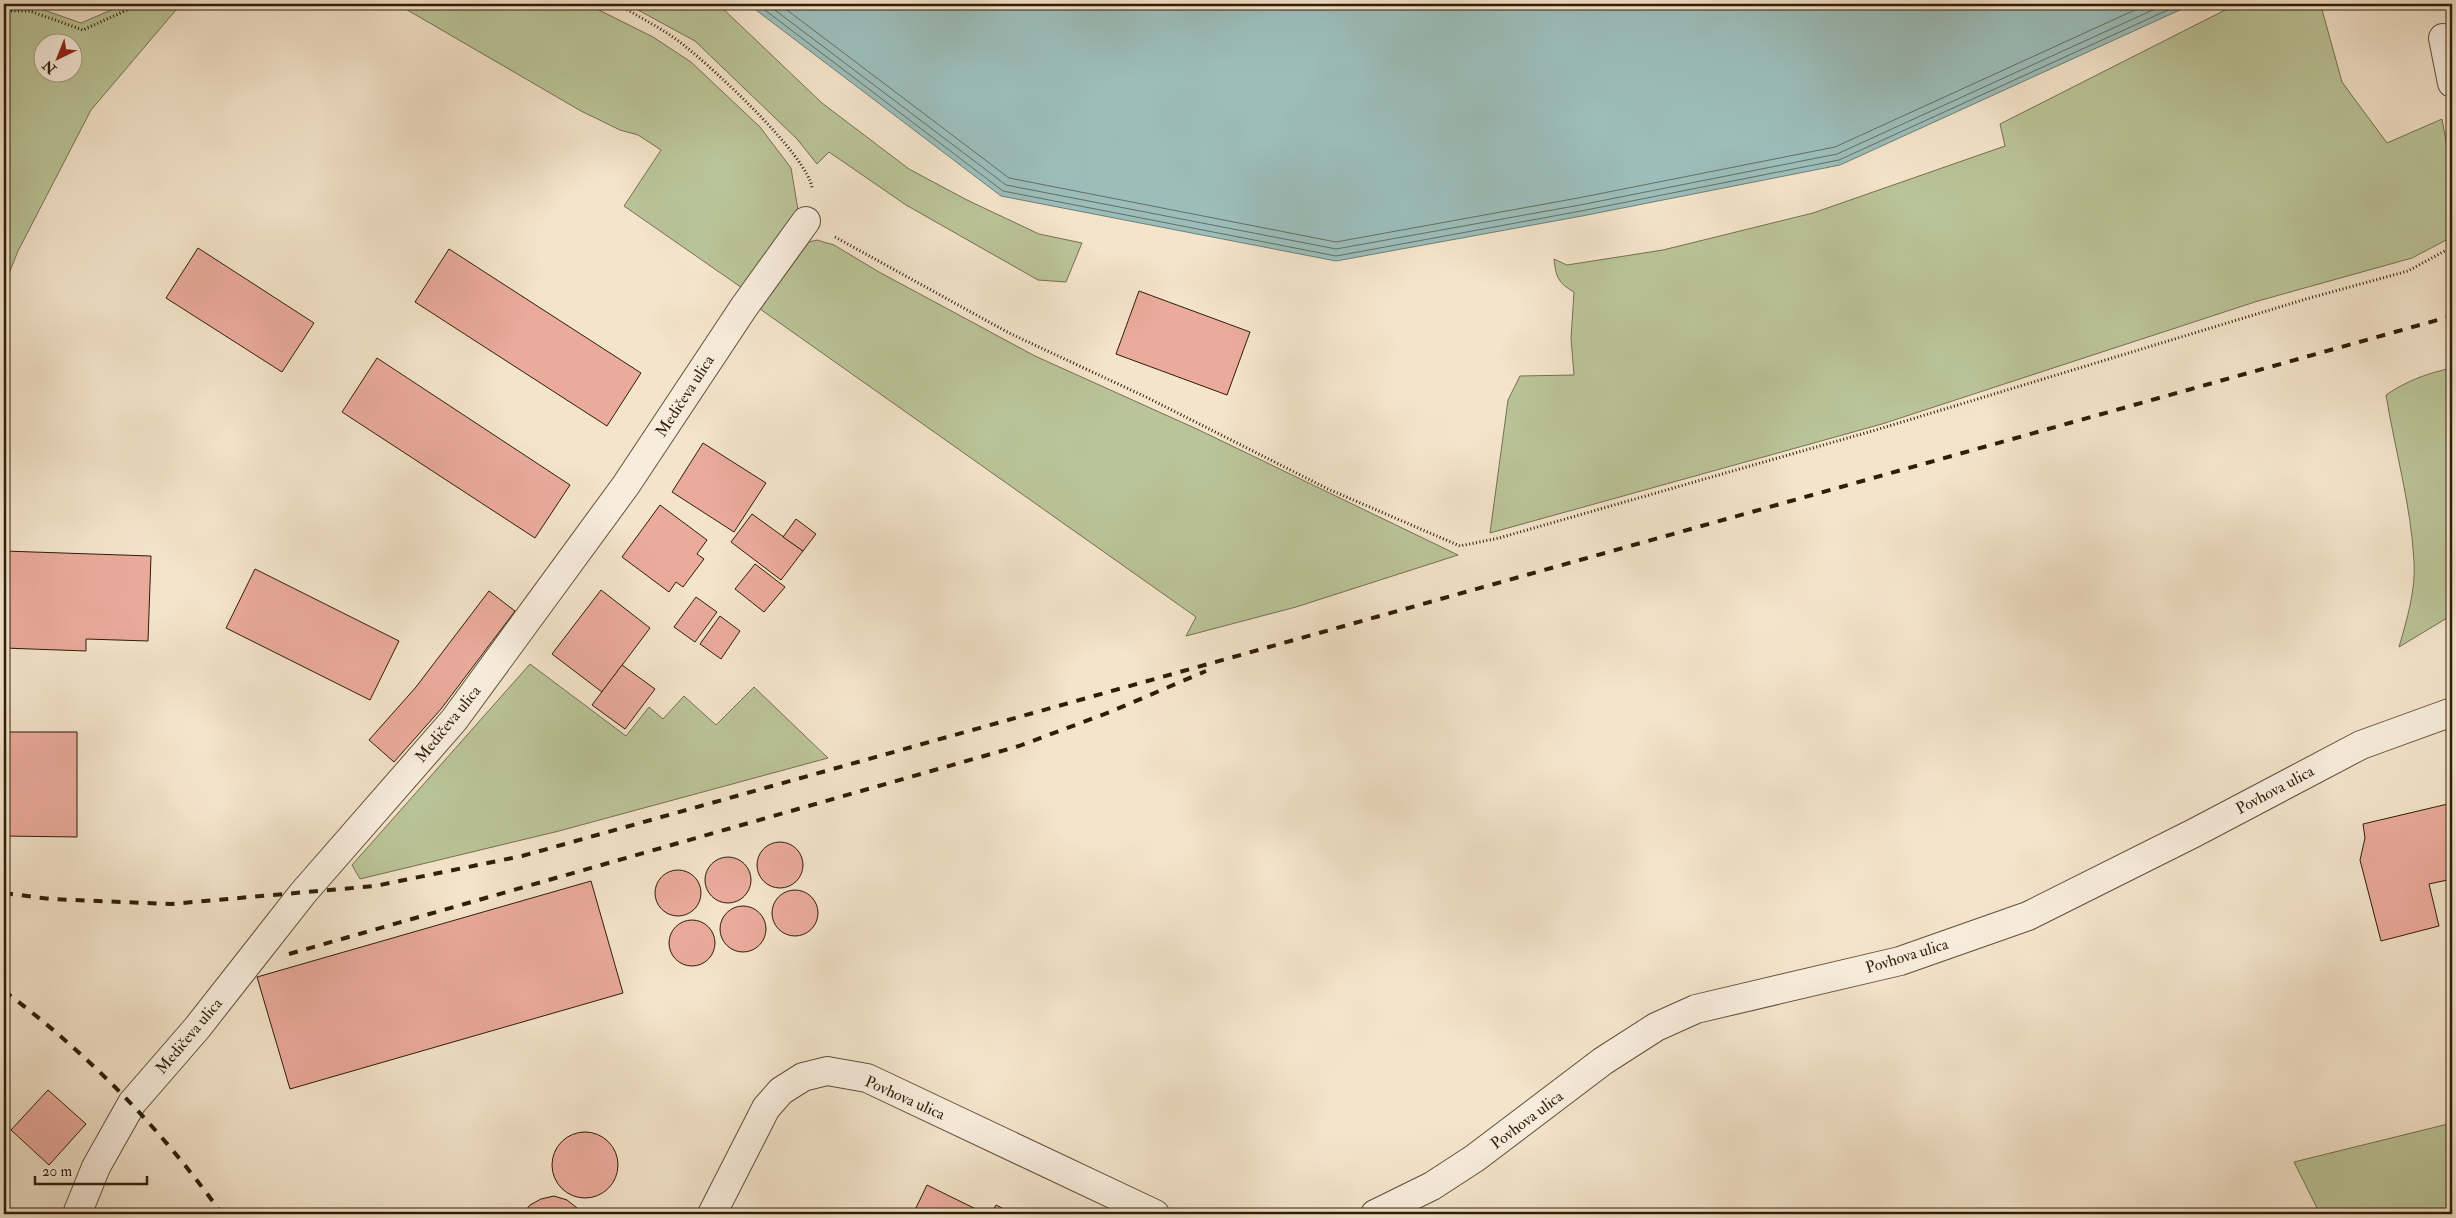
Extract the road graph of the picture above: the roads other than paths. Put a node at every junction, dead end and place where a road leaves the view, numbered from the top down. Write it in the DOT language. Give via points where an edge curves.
graph roads {
  1 [pos="2444,38"];
  2 [pos="2452,83"];
  3 [pos="806,221"];
  4 [pos="2452,712"];
  5 [pos="77,1214"];
  6 [pos="712,1214"];
  7 [pos="1155,1214"];
  8 [pos="1375,1214"];
  1 -- 2 [label="street"];
  3 -- 5 [label="street, Medičeva ulica" via="744,307 626,485 454,720 303,893 197,1028 132,1103 96,1168"];
  4 -- 8 [label="street, Povhova ulica" via="2361,745 2194,834 2028,916 1900,961 1696,1009 1656,1026 1603,1061 1475,1158 1432,1186"];
  6 -- 7 [label="street, Povhova ulica" via="766,1108 781,1091 803,1077 828,1071 867,1078"];
}
